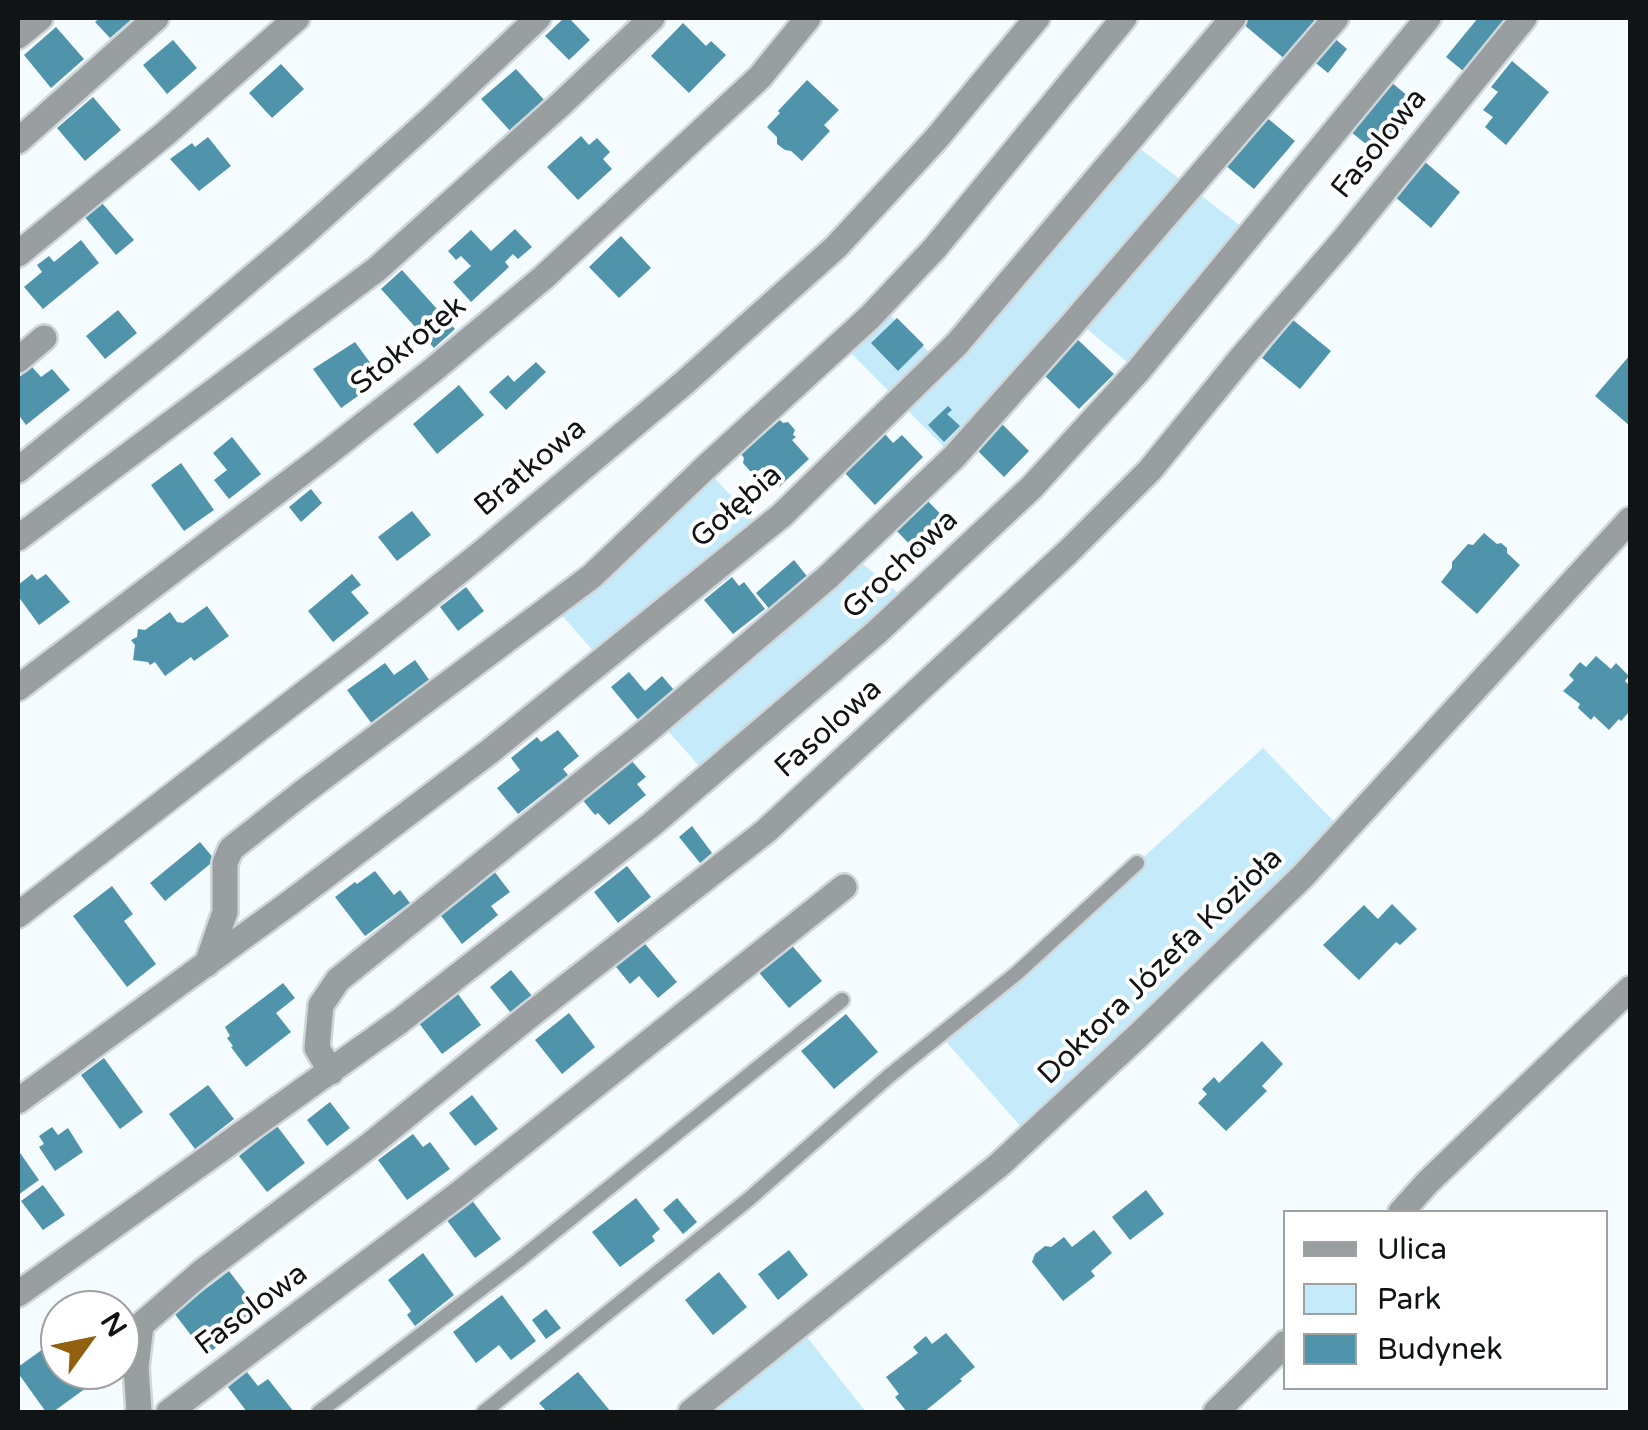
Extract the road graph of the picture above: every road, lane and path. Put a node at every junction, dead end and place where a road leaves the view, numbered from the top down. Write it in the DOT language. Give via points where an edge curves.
graph roads {
  1 [pos="40,18"];
  2 [pos="156,18"];
  3 [pos="297,18"];
  4 [pos="538,18"];
  5 [pos="652,18"];
  6 [pos="808,18"];
  7 [pos="1037,18"];
  8 [pos="1124,18"];
  9 [pos="1233,18"];
  10 [pos="1336,18"];
  11 [pos="1428,18"];
  12 [pos="1524,18"];
  13 [pos="18,36"];
  14 [pos="18,141"];
  15 [pos="18,254"];
  16 [pos="44,338"];
  17 [pos="18,360"];
  18 [pos="18,470"];
  19 [pos="1630,520"];
  20 [pos="18,538"];
  21 [pos="18,688"];
  22 [pos="1137,863"];
  23 [pos="844,887"];
  24 [pos="18,915"];
  25 [pos="207,964"];
  26 [pos="1630,989"];
  27 [pos="842,1000"];
  28 [pos="331,1072"];
  29 [pos="18,1101"];
  30 [pos="1403,1210"];
  31 [pos="18,1294"];
  32 [pos="1283,1346"];
  33 [pos="139,1412"];
  34 [pos="169,1412"];
  35 [pos="319,1412"];
  36 [pos="484,1412"];
  37 [pos="692,1412"];
  38 [pos="1216,1412"];
  1 -- 13 [label="street"];
  2 -- 14 [label="street"];
  3 -- 15 [label="street"];
  4 -- 18 [label="street" via="300,237"];
  5 -- 20 [label="street" via="376,269"];
  6 -- 21 [label="street, Stokrotek" via="760,77 544,277 320,459"];
  7 -- 24 [label="street, Bratkowa" via="836,247 684,383 363,648"];
  8 -- 25 [label="street, Gołębia" via="936,248 592,576 231,849 225,912"];
  9 -- 25 [label="street, Gołębia" via="957,344 782,515 489,752"];
  10 -- 28 [label="street, Grochowa" via="954,456 828,576 648,731 338,980 321,1005 317,1048"];
  11 -- 28 [label="street, Grochowa" via="1138,371 1032,487 877,632 651,825"];
  12 -- 33 [label="street, Fasolowa" via="1150,470 1068,552 766,831 141,1325"];
  16 -- 17 [label="street"];
  19 -- 37 [label="street, Doktora Józefa Kozioła" via="1302,876 1141,1033 999,1165"];
  22 -- 36 [label="lane" via="749,1199"];
  23 -- 34 [label="street, Fasolowa" via="460,1193"];
  25 -- 29 [label="street, Gołębia"];
  26 -- 30 [label="street"];
  27 -- 35 [label="lane" via="518,1262"];
  28 -- 31 [label="street, Grochowa"];
  32 -- 38 [label="street"];
}
